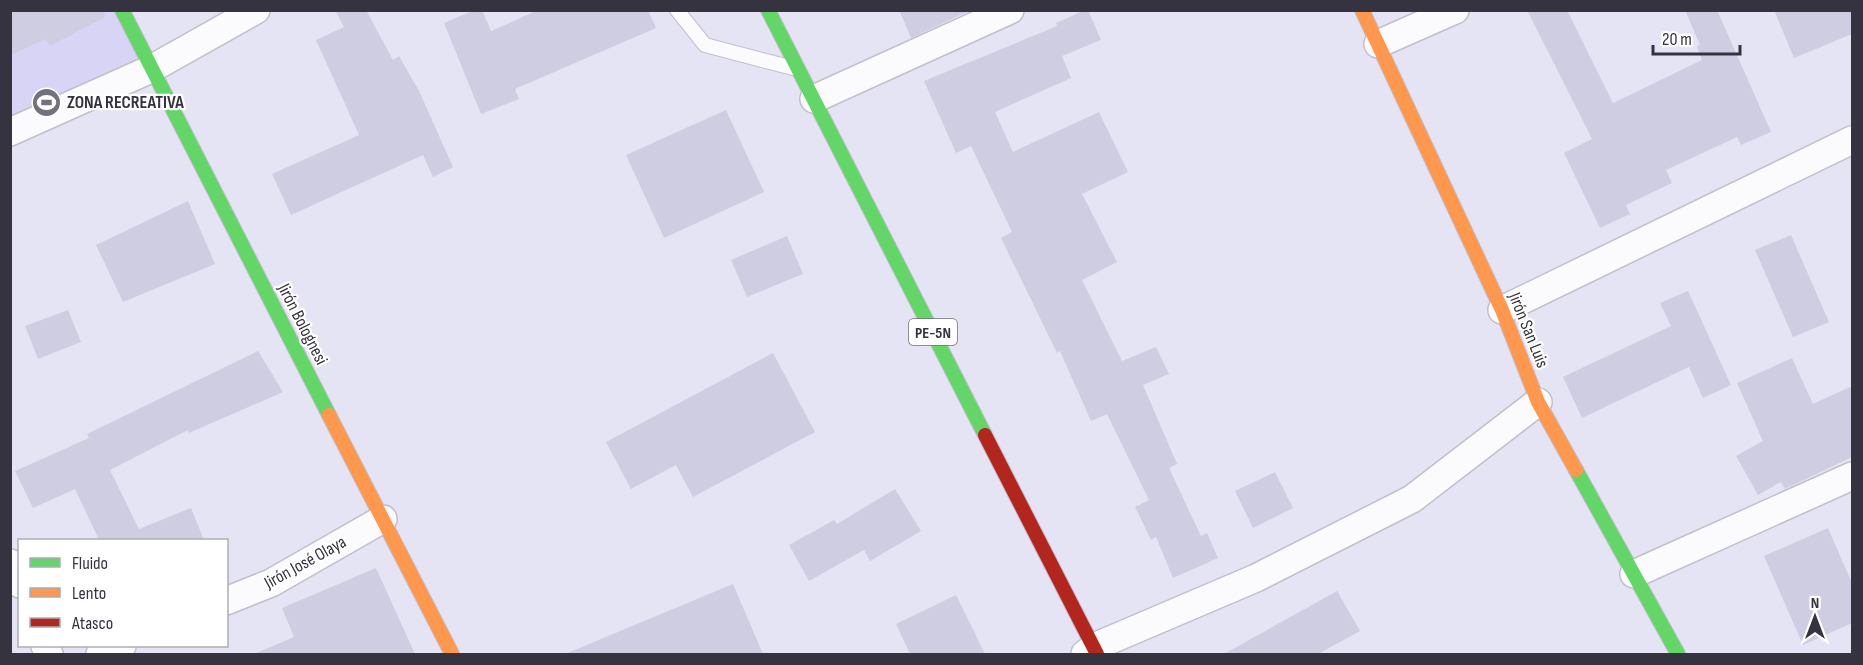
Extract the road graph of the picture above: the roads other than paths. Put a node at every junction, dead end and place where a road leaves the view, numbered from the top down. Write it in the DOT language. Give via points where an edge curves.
graph roads {
  1 [pos="122,10"];
  2 [pos="256,10"];
  3 [pos="677,10"];
  4 [pos="768,10"];
  5 [pos="1010,10"];
  6 [pos="1362,10"];
  7 [pos="1455,10"];
  8 [pos="1378,44"];
  9 [pos="151,69"];
  10 [pos="797,69"];
  11 [pos="814,99"];
  12 [pos="10,132"];
  13 [pos="1852,140"];
  14 [pos="1502,310"];
  15 [pos="1538,402"];
  16 [pos="1852,476"];
  17 [pos="383,519"];
  18 [pos="10,563"];
  19 [pos="1634,574"];
  20 [pos="18,580"];
  21 [pos="228,601"];
  22 [pos="117,647"];
  23 [pos="1092,652"];
  24 [pos="100,654"];
  25 [pos="452,654"];
  26 [pos="1678,654"];
  1 -- 9 [label="main road, Jirón Bolognesi"];
  2 -- 9 [label="street"];
  3 -- 10 [label="lane" via="705,45"];
  4 -- 10 [label="main road, PE-5N"];
  5 -- 11 [label="street"];
  6 -- 8 [label="main road, Jirón San Luis"];
  7 -- 8 [label="street"];
  8 -- 14 [label="main road, Jirón San Luis"];
  9 -- 12 [label="street"];
  9 -- 17 [label="main road, Jirón Bolognesi"];
  10 -- 11 [label="main road, PE-5N"];
  11 -- 23 [label="main road, PE-5N"];
  13 -- 14 [label="street"];
  14 -- 15 [label="main road, Jirón San Luis"];
  15 -- 19 [label="main road, Jirón San Luis"];
  15 -- 23 [label="street" via="1412,499 1256,578"];
  16 -- 19 [label="street"];
  17 -- 21 [label="street, Jirón José Olaya" via="271,583"];
  17 -- 25 [label="main road, Jirón Bolognesi"];
  18 -- 20 [label="street"];
  19 -- 26 [label="main road, Jirón San Luis"];
  22 -- 24 [label="street"];
}
